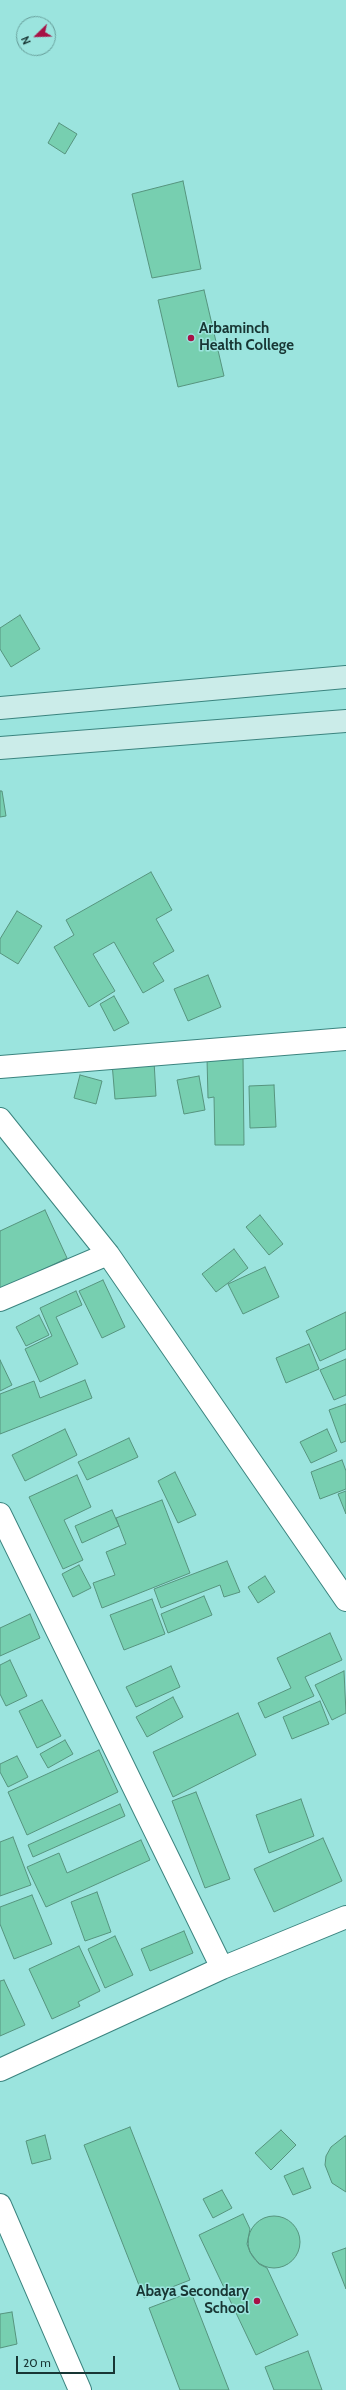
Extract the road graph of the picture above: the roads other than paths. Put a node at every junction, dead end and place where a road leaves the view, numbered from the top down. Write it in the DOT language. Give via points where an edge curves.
graph roads {
  1 [pos="346,677"];
  2 [pos="0,708"];
  3 [pos="346,721"];
  4 [pos="0,748"];
  5 [pos="346,1039"];
  6 [pos="0,1067"];
  7 [pos="0,1119"];
  8 [pos="108,1254"];
  9 [pos="0,1300"];
  10 [pos="0,1514"];
  11 [pos="346,1600"];
  12 [pos="346,1917"];
  13 [pos="222,1968"];
  14 [pos="0,2070"];
  15 [pos="0,2206"];
  16 [pos="80,2390"];
  1 -- 2 [label="main road"];
  3 -- 4 [label="main road"];
  5 -- 6 [label="street"];
  7 -- 8 [label="street"];
  8 -- 9 [label="street"];
  8 -- 11 [label="street"];
  10 -- 13 [label="street"];
  12 -- 13 [label="street"];
  13 -- 14 [label="street"];
  15 -- 16 [label="street"];
}
